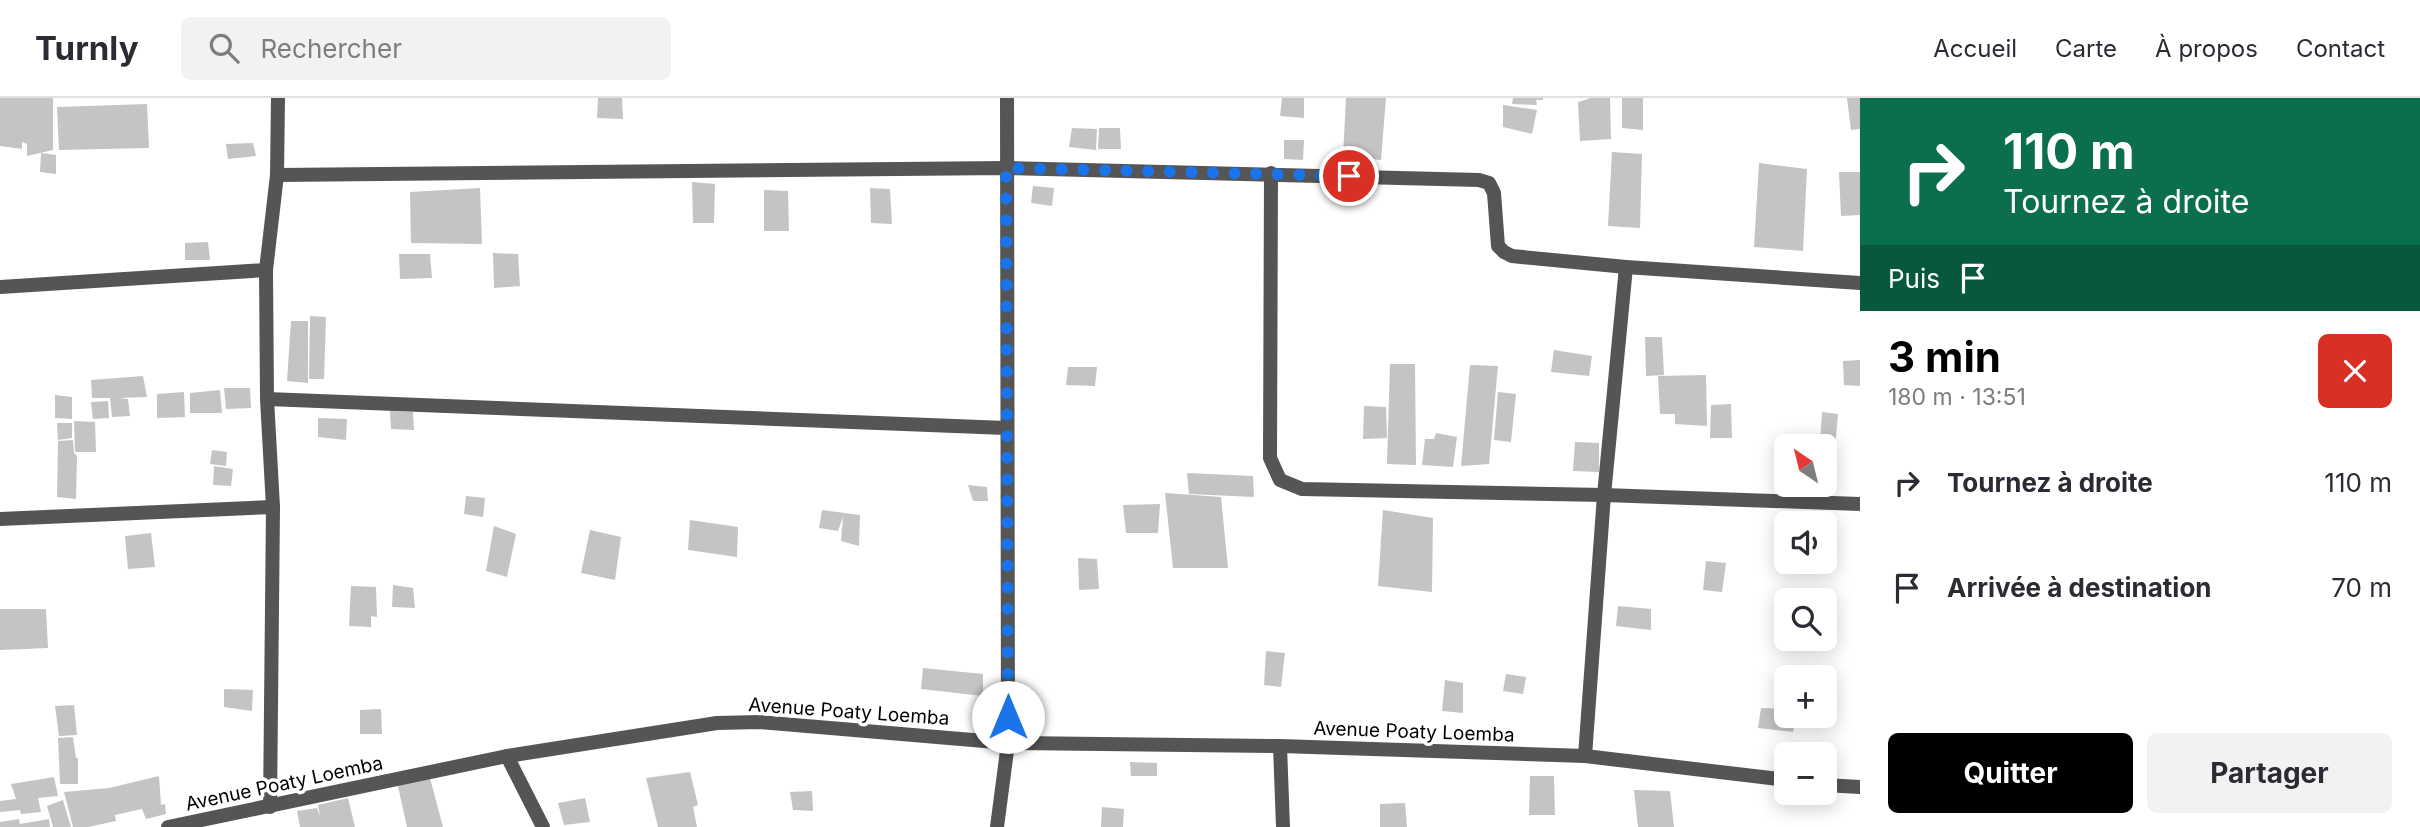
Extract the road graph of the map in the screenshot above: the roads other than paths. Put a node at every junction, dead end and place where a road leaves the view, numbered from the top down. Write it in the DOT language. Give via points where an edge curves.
graph roads {
  1 [pos="278,98"];
  2 [pos="1007,98"];
  3 [pos="1006,168"];
  4 [pos="1271,173"];
  5 [pos="277,176"];
  6 [pos="1626,267"];
  7 [pos="266,270"];
  8 [pos="1860,283"];
  9 [pos="0,287"];
  10 [pos="267,399"];
  11 [pos="1006,428"];
  12 [pos="1604,495"];
  13 [pos="1860,504"];
  14 [pos="273,507"];
  15 [pos="0,520"];
  16 [pos="1008,743"];
  17 [pos="1280,746"];
  18 [pos="507,756"];
  19 [pos="1585,756"];
  20 [pos="1774,778"];
  21 [pos="1837,786"];
  22 [pos="1860,788"];
  23 [pos="270,807"];
  24 [pos="168,827"];
  25 [pos="543,827"];
  26 [pos="997,827"];
  27 [pos="1283,827"];
  1 -- 5 [label="street"];
  2 -- 3 [label="street"];
  3 -- 4 [label="street"];
  3 -- 5 [label="street"];
  3 -- 11 [label="street"];
  4 -- 6 [label="street" via="1479,180 1489,183 1494,193 1498,246 1504,252"];
  4 -- 12 [label="street" via="1270,458 1280,480 1302,489"];
  5 -- 7 [label="street"];
  6 -- 8 [label="street"];
  6 -- 12 [label="street"];
  7 -- 9 [label="street"];
  7 -- 10 [label="street"];
  10 -- 11 [label="street"];
  10 -- 14 [label="street"];
  11 -- 16 [label="street"];
  12 -- 13 [label="street"];
  12 -- 19 [label="street"];
  14 -- 15 [label="street"];
  14 -- 23 [label="street"];
  16 -- 17 [label="street, Avenue Poaty Loemba"];
  16 -- 18 [label="street, Avenue Poaty Loemba" via="760,722 717,723"];
  16 -- 26 [label="street"];
  17 -- 19 [label="street, Avenue Poaty Loemba"];
  17 -- 27 [label="street"];
  18 -- 23 [label="street, Avenue Poaty Loemba"];
  18 -- 25 [label="street"];
  19 -- 20 [label="street, Avenue Poaty Loemba"];
  21 -- 22 [label="street"];
  23 -- 24 [label="street, Avenue Poaty Loemba"];
}
